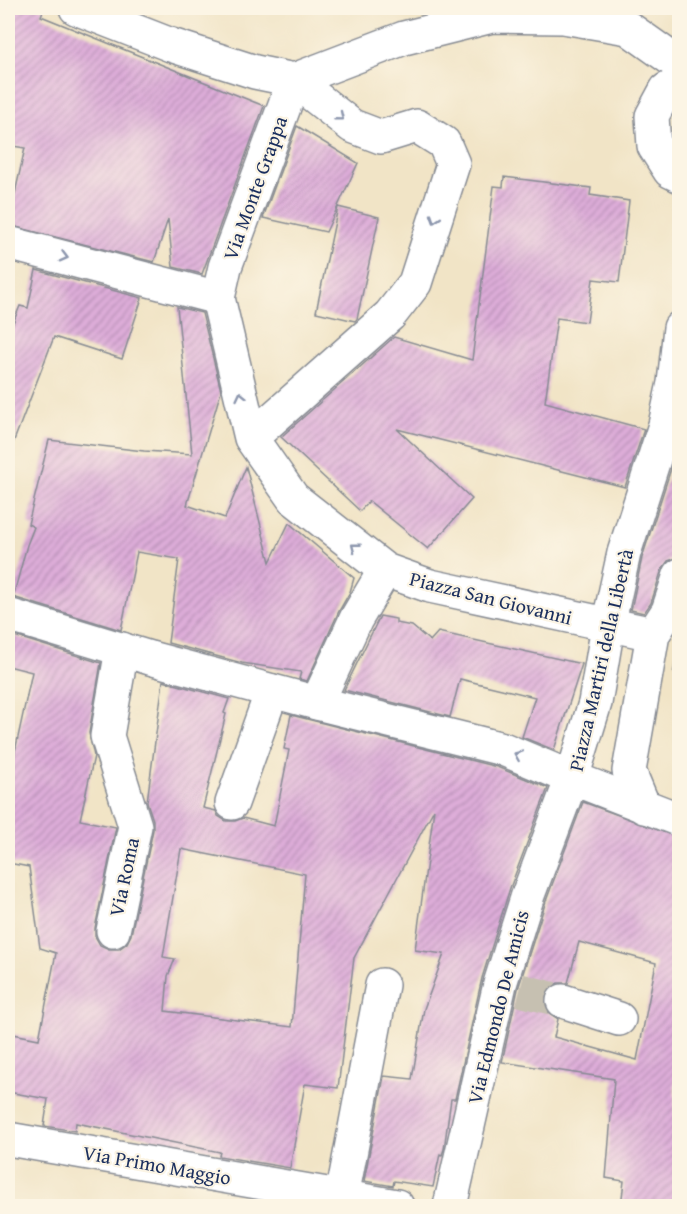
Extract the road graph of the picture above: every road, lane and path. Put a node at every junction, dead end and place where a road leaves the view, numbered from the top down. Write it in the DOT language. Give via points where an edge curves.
graph roads {
  1 [pos="76,8"];
  2 [pos="492,12"];
  3 [pos="680,65"];
  4 [pos="294,80"];
  5 [pos="680,82"];
  6 [pos="680,176"];
  7 [pos="8,243"];
  8 [pos="218,298"];
  9 [pos="680,328"];
  10 [pos="251,438"];
  11 [pos="385,570"];
  12 [pos="680,575"];
  13 [pos="8,615"];
  14 [pos="608,626"];
  15 [pos="664,645"];
  16 [pos="122,649"];
  17 [pos="272,691"];
  18 [pos="317,703"];
  19 [pos="572,778"];
  20 [pos="232,803"];
  21 [pos="644,807"];
  22 [pos="680,820"];
  23 [pos="113,931"];
  24 [pos="382,985"];
  25 [pos="563,1001"];
  26 [pos="619,1019"];
  27 [pos="8,1139"];
  28 [pos="342,1197"];
  29 [pos="397,1206"];
  30 [pos="450,1206"];
  1 -- 4 [label="street" via="171,45"];
  2 -- 3 [label="street" via="563,17 628,28"];
  2 -- 4 [label="street" via="404,38"];
  4 -- 8 [label="street, Via Monte Grappa" via="225,267"];
  4 -- 10 [label="street, one-way" via="352,126 381,137 417,126 444,143 453,164 415,283 390,315"];
  5 -- 6 [label="street" via="666,90 652,116 654,146 670,171"];
  7 -- 8 [label="street, one-way"];
  10 -- 8 [label="street, Piazza San Giovanni, one-way"];
  9 -- 14 [label="street, Piazza Martiri della Libertà" via="665,425 624,553"];
  11 -- 10 [label="street, Piazza San Giovanni, one-way" via="293,498"];
  11 -- 14 [label="street, Piazza San Giovanni" via="430,586"];
  11 -- 18 [label="street" via="356,619"];
  12 -- 15 [label="street" via="668,611"];
  13 -- 16 [label="street"];
  14 -- 15 [label="street, Piazza San Giovanni"];
  14 -- 19 [label="street, Piazza Martiri della Libertà" via="595,703"];
  15 -- 21 [label="street" via="629,771"];
  16 -- 17 [label="street"];
  16 -- 23 [label="street, Via Roma" via="106,736 135,826"];
  17 -- 18 [label="street"];
  17 -- 20 [label="street"];
  19 -- 18 [label="street, one-way" via="503,749"];
  19 -- 21 [label="street, Piazza Martiri della Libertà"];
  19 -- 30 [label="street, Via Edmondo De Amicis" via="528,895 510,987"];
  21 -- 22 [label="street, Piazza Martiri della Libertà"];
  24 -- 28 [label="street"];
  25 -- 26 [label="street"];
  27 -- 28 [label="street, Via Primo Maggio"];
  28 -- 29 [label="street, Via Primo Maggio"];
}
